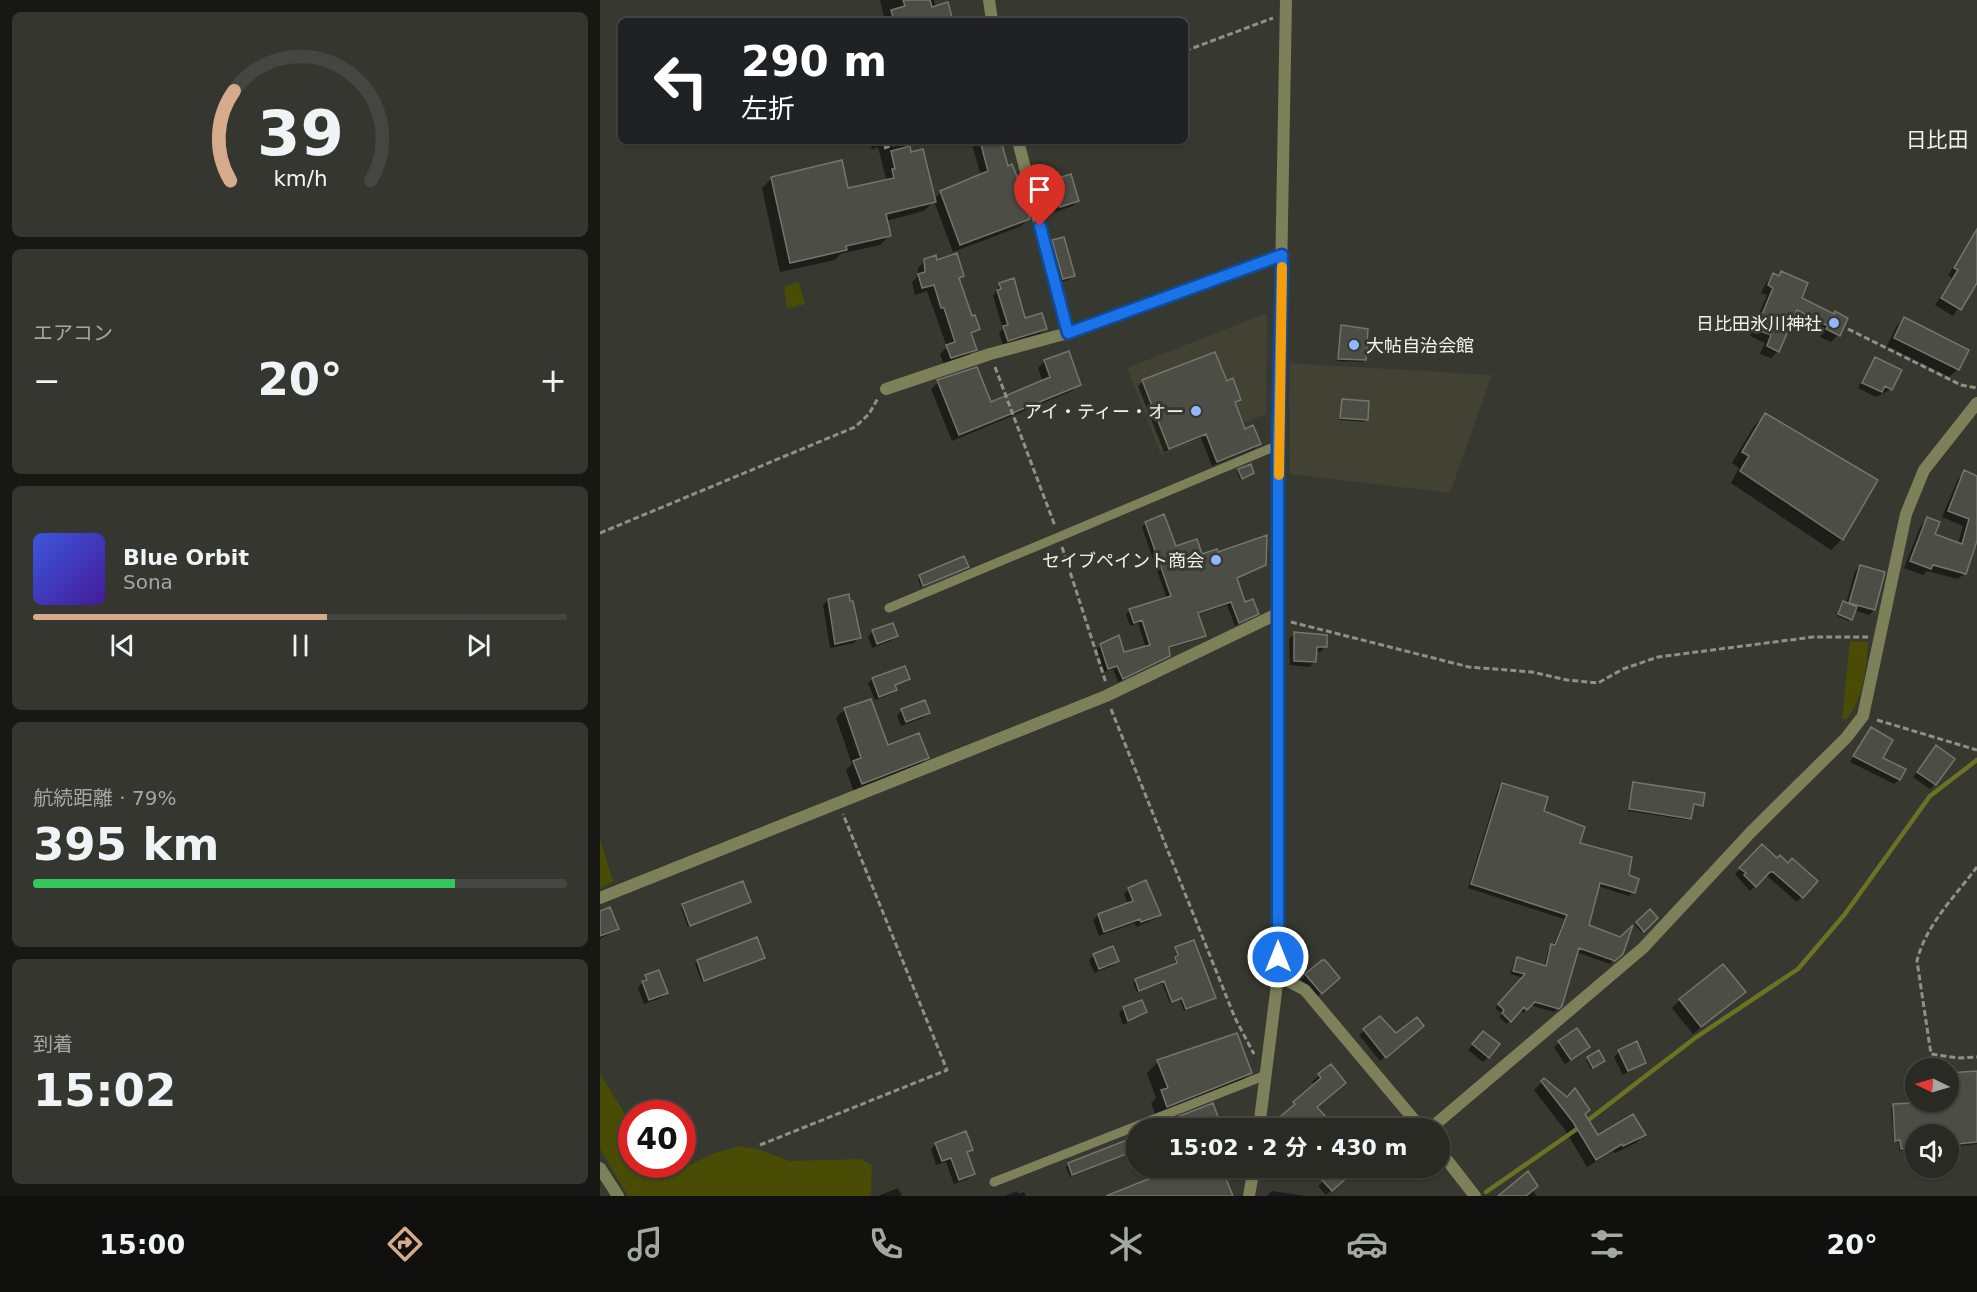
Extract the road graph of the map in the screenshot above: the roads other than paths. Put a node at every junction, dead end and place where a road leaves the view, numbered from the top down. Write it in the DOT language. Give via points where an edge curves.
graph roads {
  1 [pos="989,0"];
  2 [pos="1286,0"];
  3 [pos="992,18"];
  4 [pos="1019,144"];
  5 [pos="1282,255"];
  6 [pos="1068,333"];
  7 [pos="886,389"];
  8 [pos="1977,404"];
  9 [pos="1278,445"];
  10 [pos="889,608"];
  11 [pos="1279,616"];
  12 [pos="600,898"];
  13 [pos="1278,976"];
  14 [pos="1266,1075"];
  15 [pos="1260,1118"];
  16 [pos="1413,1118"];
  17 [pos="1443,1118"];
  18 [pos="1450,1164"];
  19 [pos="600,1168"];
  20 [pos="1252,1178"];
  21 [pos="994,1182"];
  22 [pos="618,1196"];
  23 [pos="1249,1196"];
  24 [pos="1475,1196"];
  1 -- 3 [label="street"];
  2 -- 5 [label="street"];
  4 -- 6 [label="street"];
  5 -- 6 [label="street"];
  5 -- 9 [label="street"];
  6 -- 7 [label="street"];
  8 -- 17 [label="street" via="1917,481 1906,514 1863,716 1643,948"];
  9 -- 10 [label="lane"];
  9 -- 11 [label="street"];
  11 -- 12 [label="street" via="1108,695"];
  11 -- 13 [label="street"];
  13 -- 14 [label="street"];
  13 -- 16 [label="street" via="1305,990"];
  14 -- 15 [label="street"];
  14 -- 21 [label="lane"];
  18 -- 24 [label="street"];
  19 -- 22 [label="street"];
  20 -- 23 [label="street"];
}
